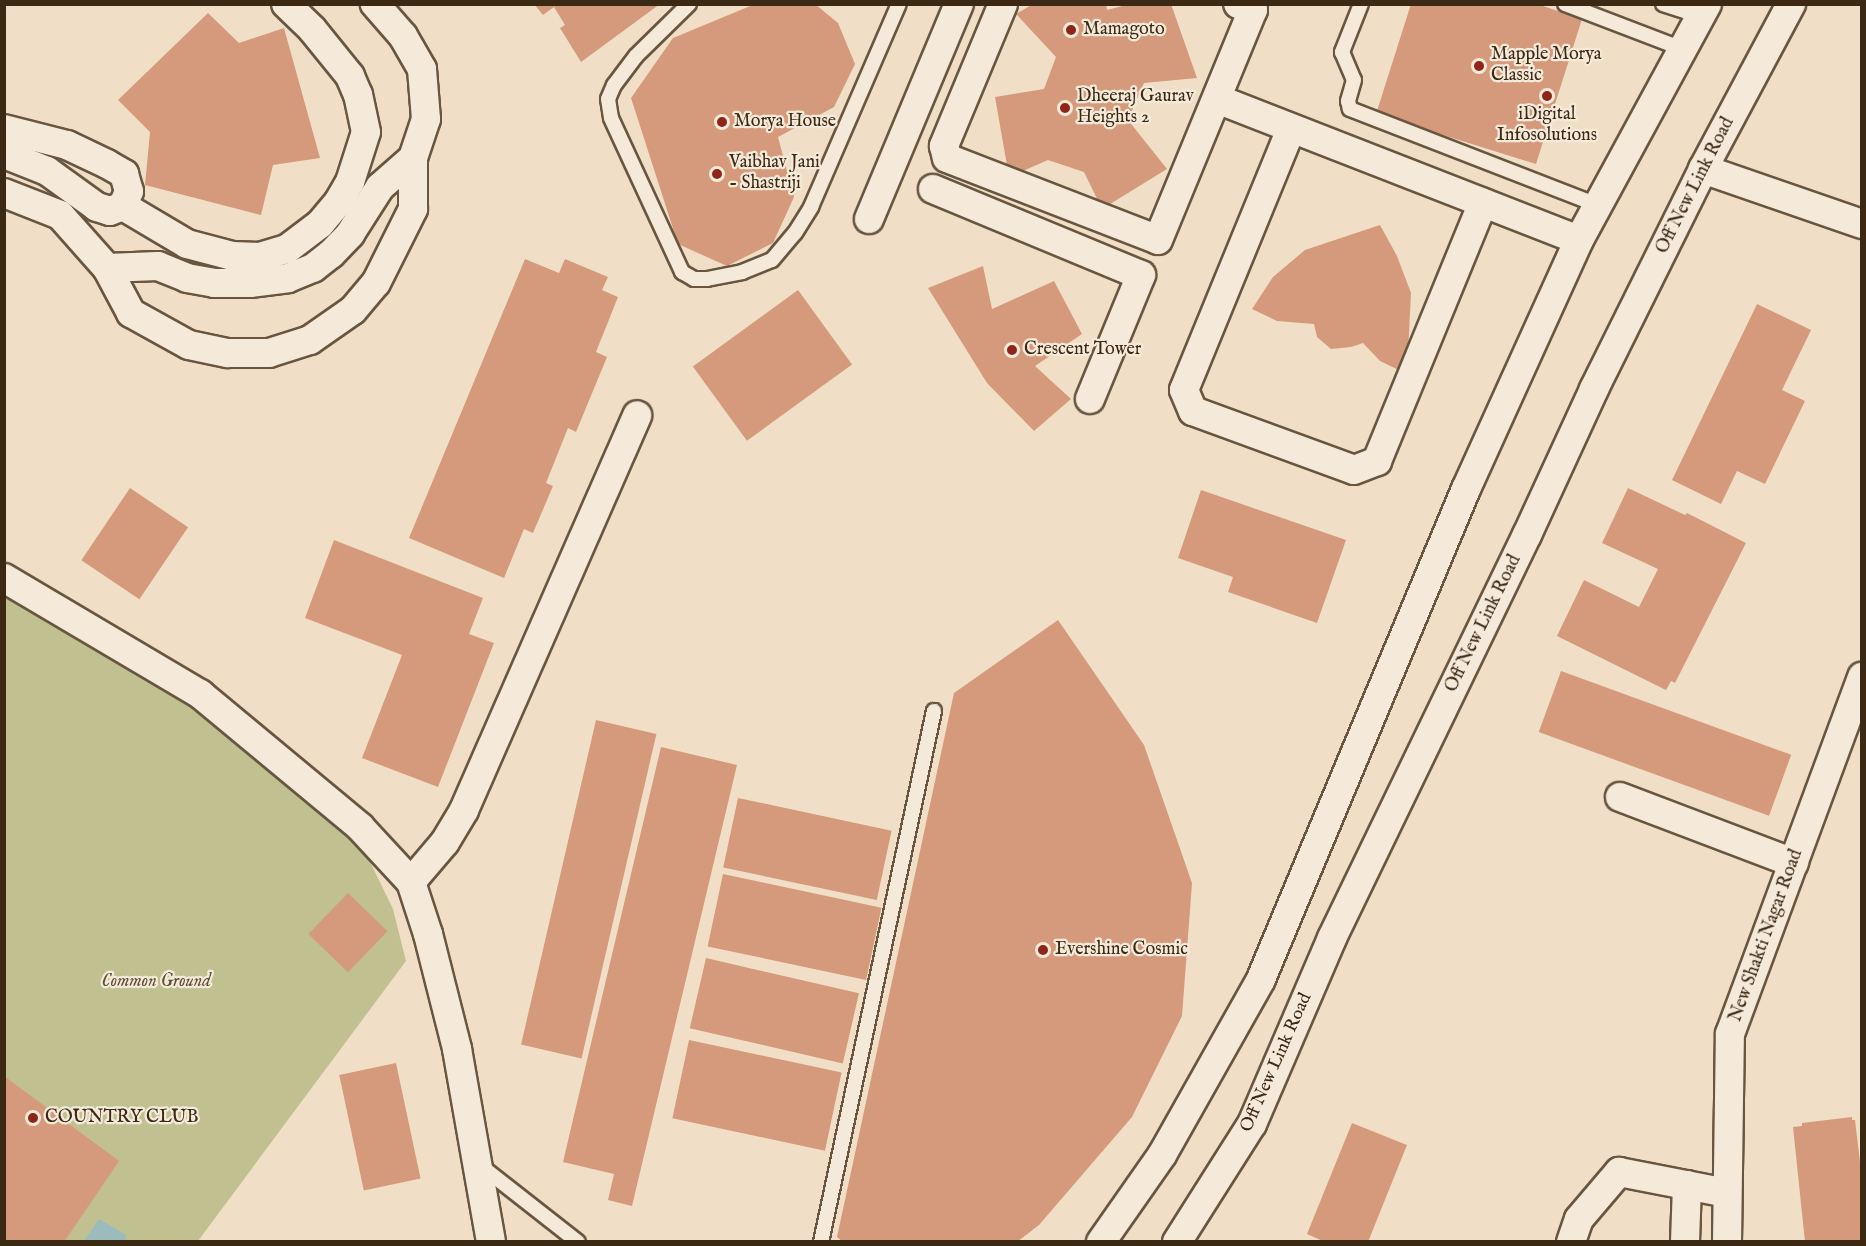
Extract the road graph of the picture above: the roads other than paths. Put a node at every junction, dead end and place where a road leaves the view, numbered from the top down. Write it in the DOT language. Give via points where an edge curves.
graph roads {
  1 [pos="286,4"];
  2 [pos="375,4"];
  3 [pos="689,4"];
  4 [pos="899,4"];
  5 [pos="959,4"];
  6 [pos="1003,4"];
  7 [pos="1238,4"];
  8 [pos="1361,4"];
  9 [pos="1565,4"];
  10 [pos="1663,4"];
  11 [pos="1791,4"];
  12 [pos="1704,10"];
  13 [pos="1683,49"];
  14 [pos="1217,99"];
  15 [pos="4,129"];
  16 [pos="1291,129"];
  17 [pos="4,154"];
  18 [pos="413,158"];
  19 [pos="1703,169"];
  20 [pos="933,189"];
  21 [pos="4,193"];
  22 [pos="1483,203"];
  23 [pos="1598,205"];
  24 [pos="123,206"];
  25 [pos="869,219"];
  26 [pos="1862,224"];
  27 [pos="1158,240"];
  28 [pos="1580,240"];
  29 [pos="107,268"];
  30 [pos="1141,275"];
  31 [pos="1090,399"];
  32 [pos="637,415"];
  33 [pos="4,578"];
  34 [pos="1862,677"];
  35 [pos="934,711"];
  36 [pos="1620,796"];
  37 [pos="1794,863"];
  38 [pos="411,882"];
  39 [pos="477,1162"];
  40 [pos="1687,1185"];
  41 [pos="1727,1193"];
  42 [pos="491,1242"];
  43 [pos="578,1242"];
  44 [pos="821,1242"];
  45 [pos="1101,1242"];
  46 [pos="1177,1242"];
  47 [pos="1571,1242"];
  48 [pos="1685,1242"];
  49 [pos="1728,1242"];
  1 -- 24 [label="street" via="350,76 358,95 366,132 350,182 339,201 320,224 287,249 260,257 232,256 187,244"];
  2 -- 18 [label="street" via="403,36 422,69 426,119"];
  3 -- 4 [label="lane" via="636,56 608,99 611,118 682,272 694,279 707,279 742,273 772,260 795,233 812,207"];
  5 -- 25 [label="street"];
  6 -- 27 [label="street" via="944,146 946,158"];
  7 -- 14 [label="street" via="1253,10"];
  8 -- 23 [label="lane" via="1341,52 1354,80 1348,101 1350,109"];
  9 -- 13 [label="lane"];
  10 -- 12 [label="lane"];
  11 -- 19 [label="street, Off New Link Road"];
  12 -- 13 [label="street"];
  13 -- 23 [label="street"];
  14 -- 16 [label="street"];
  14 -- 27 [label="street"];
  15 -- 24 [label="street" via="68,145 124,174 129,191"];
  16 -- 22 [label="street"];
  16 -- 22 [label="street" via="1184,390 1194,411 1354,470 1377,461"];
  17 -- 24 [label="street" via="47,171 97,207 110,211"];
  18 -- 29 [label="street" via="380,187 350,234 331,254 314,268 288,278 214,283 187,278 159,266"];
  18 -- 29 [label="street" via="413,209 387,264 353,310 310,340 269,353 228,353 189,345 131,313"];
  19 -- 26 [label="street"];
  19 -- 46 [label="street, Off New Link Road" via="1332,938 1252,1124"];
  20 -- 30 [label="street"];
  21 -- 29 [label="street" via="60,215"];
  22 -- 28 [label="street"];
  23 -- 28 [label="street"];
  27 -- 30 [label="street"];
  28 -- 45 [label="street" via="1466,489 1261,979 1162,1155"];
  30 -- 31 [label="street"];
  32 -- 38 [label="street" via="464,810 445,842"];
  33 -- 38 [label="street" via="200,694 360,827"];
  34 -- 37 [label="street, New Shakti Nagar Road"];
  35 -- 44 [label="lane"];
  36 -- 37 [label="street"];
  37 -- 41 [label="street, New Shakti Nagar Road" via="1730,1034"];
  38 -- 39 [label="street" via="457,1048"];
  39 -- 42 [label="street"];
  39 -- 43 [label="lane"];
  40 -- 41 [label="street"];
  40 -- 47 [label="street" via="1619,1172 1579,1219"];
  40 -- 48 [label="street"];
  41 -- 49 [label="street, New Shakti Nagar Road"];
}
